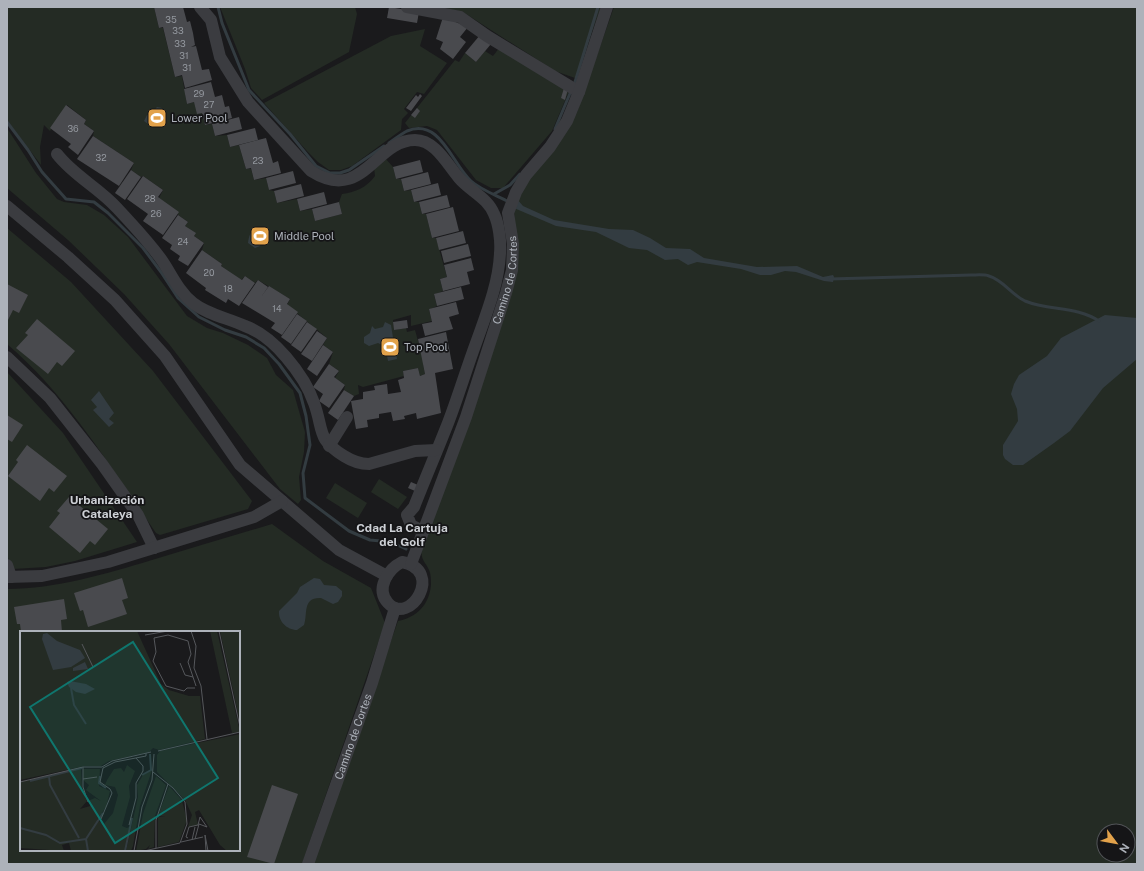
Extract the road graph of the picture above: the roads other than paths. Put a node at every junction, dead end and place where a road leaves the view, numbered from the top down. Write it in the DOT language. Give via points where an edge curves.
graph roads {
  1 [pos="200,7"];
  2 [pos="407,7"];
  3 [pos="607,7"];
  4 [pos="579,92"];
  5 [pos="57,154"];
  6 [pos="7,206"];
  7 [pos="7,357"];
  8 [pos="347,417"];
  9 [pos="329,446"];
  10 [pos="436,450"];
  11 [pos="282,501"];
  12 [pos="419,529"];
  13 [pos="154,548"];
  14 [pos="411,564"];
  15 [pos="7,565"];
  16 [pos="387,576"];
  17 [pos="9,577"];
  18 [pos="395,608"];
  19 [pos="308,864"];
  1 -- 10 [label="street" via="211,20 220,57 248,102 311,171 321,177 345,180 357,176 402,143 421,140 435,148 468,188 489,204 494,214 500,252 496,277 488,309"];
  2 -- 4 [label="street" via="460,17"];
  3 -- 4 [label="street, Camino de Cortes"];
  4 -- 12 [label="street, Camino de Cortes" via="566,121 550,147 526,175 516,192 508,213 513,244 512,270 506,293 466,417"];
  5 -- 9 [label="street" via="67,167 108,198 161,258 193,303 207,312 246,326 268,338 286,356 303,378 314,402 322,435"];
  6 -- 11 [label="street" via="114,300 165,356 240,465"];
  7 -- 13 [label="street" via="50,398 102,464 138,516"];
  8 -- 9 [label="street"];
  9 -- 10 [label="street" via="361,464 415,451"];
  10 -- 12 [label="street" via="414,507 407,515 409,522"];
  11 -- 13 [label="street" via="254,517"];
  11 -- 16 [label="street" via="339,550"];
  12 -- 14 [label="street, Camino de Cortes"];
  13 -- 17 [label="street" via="108,562 42,576"];
  14 -- 16 [label="street" via="402,562 394,566"];
  14 -- 18 [label="street" via="418,568 422,576 422,586 413,604 405,609"];
  15 -- 17 [label="street"];
  16 -- 18 [label="street" via="383,591 385,600"];
  18 -- 19 [label="street, Camino de Cortes" via="372,683"];
}
